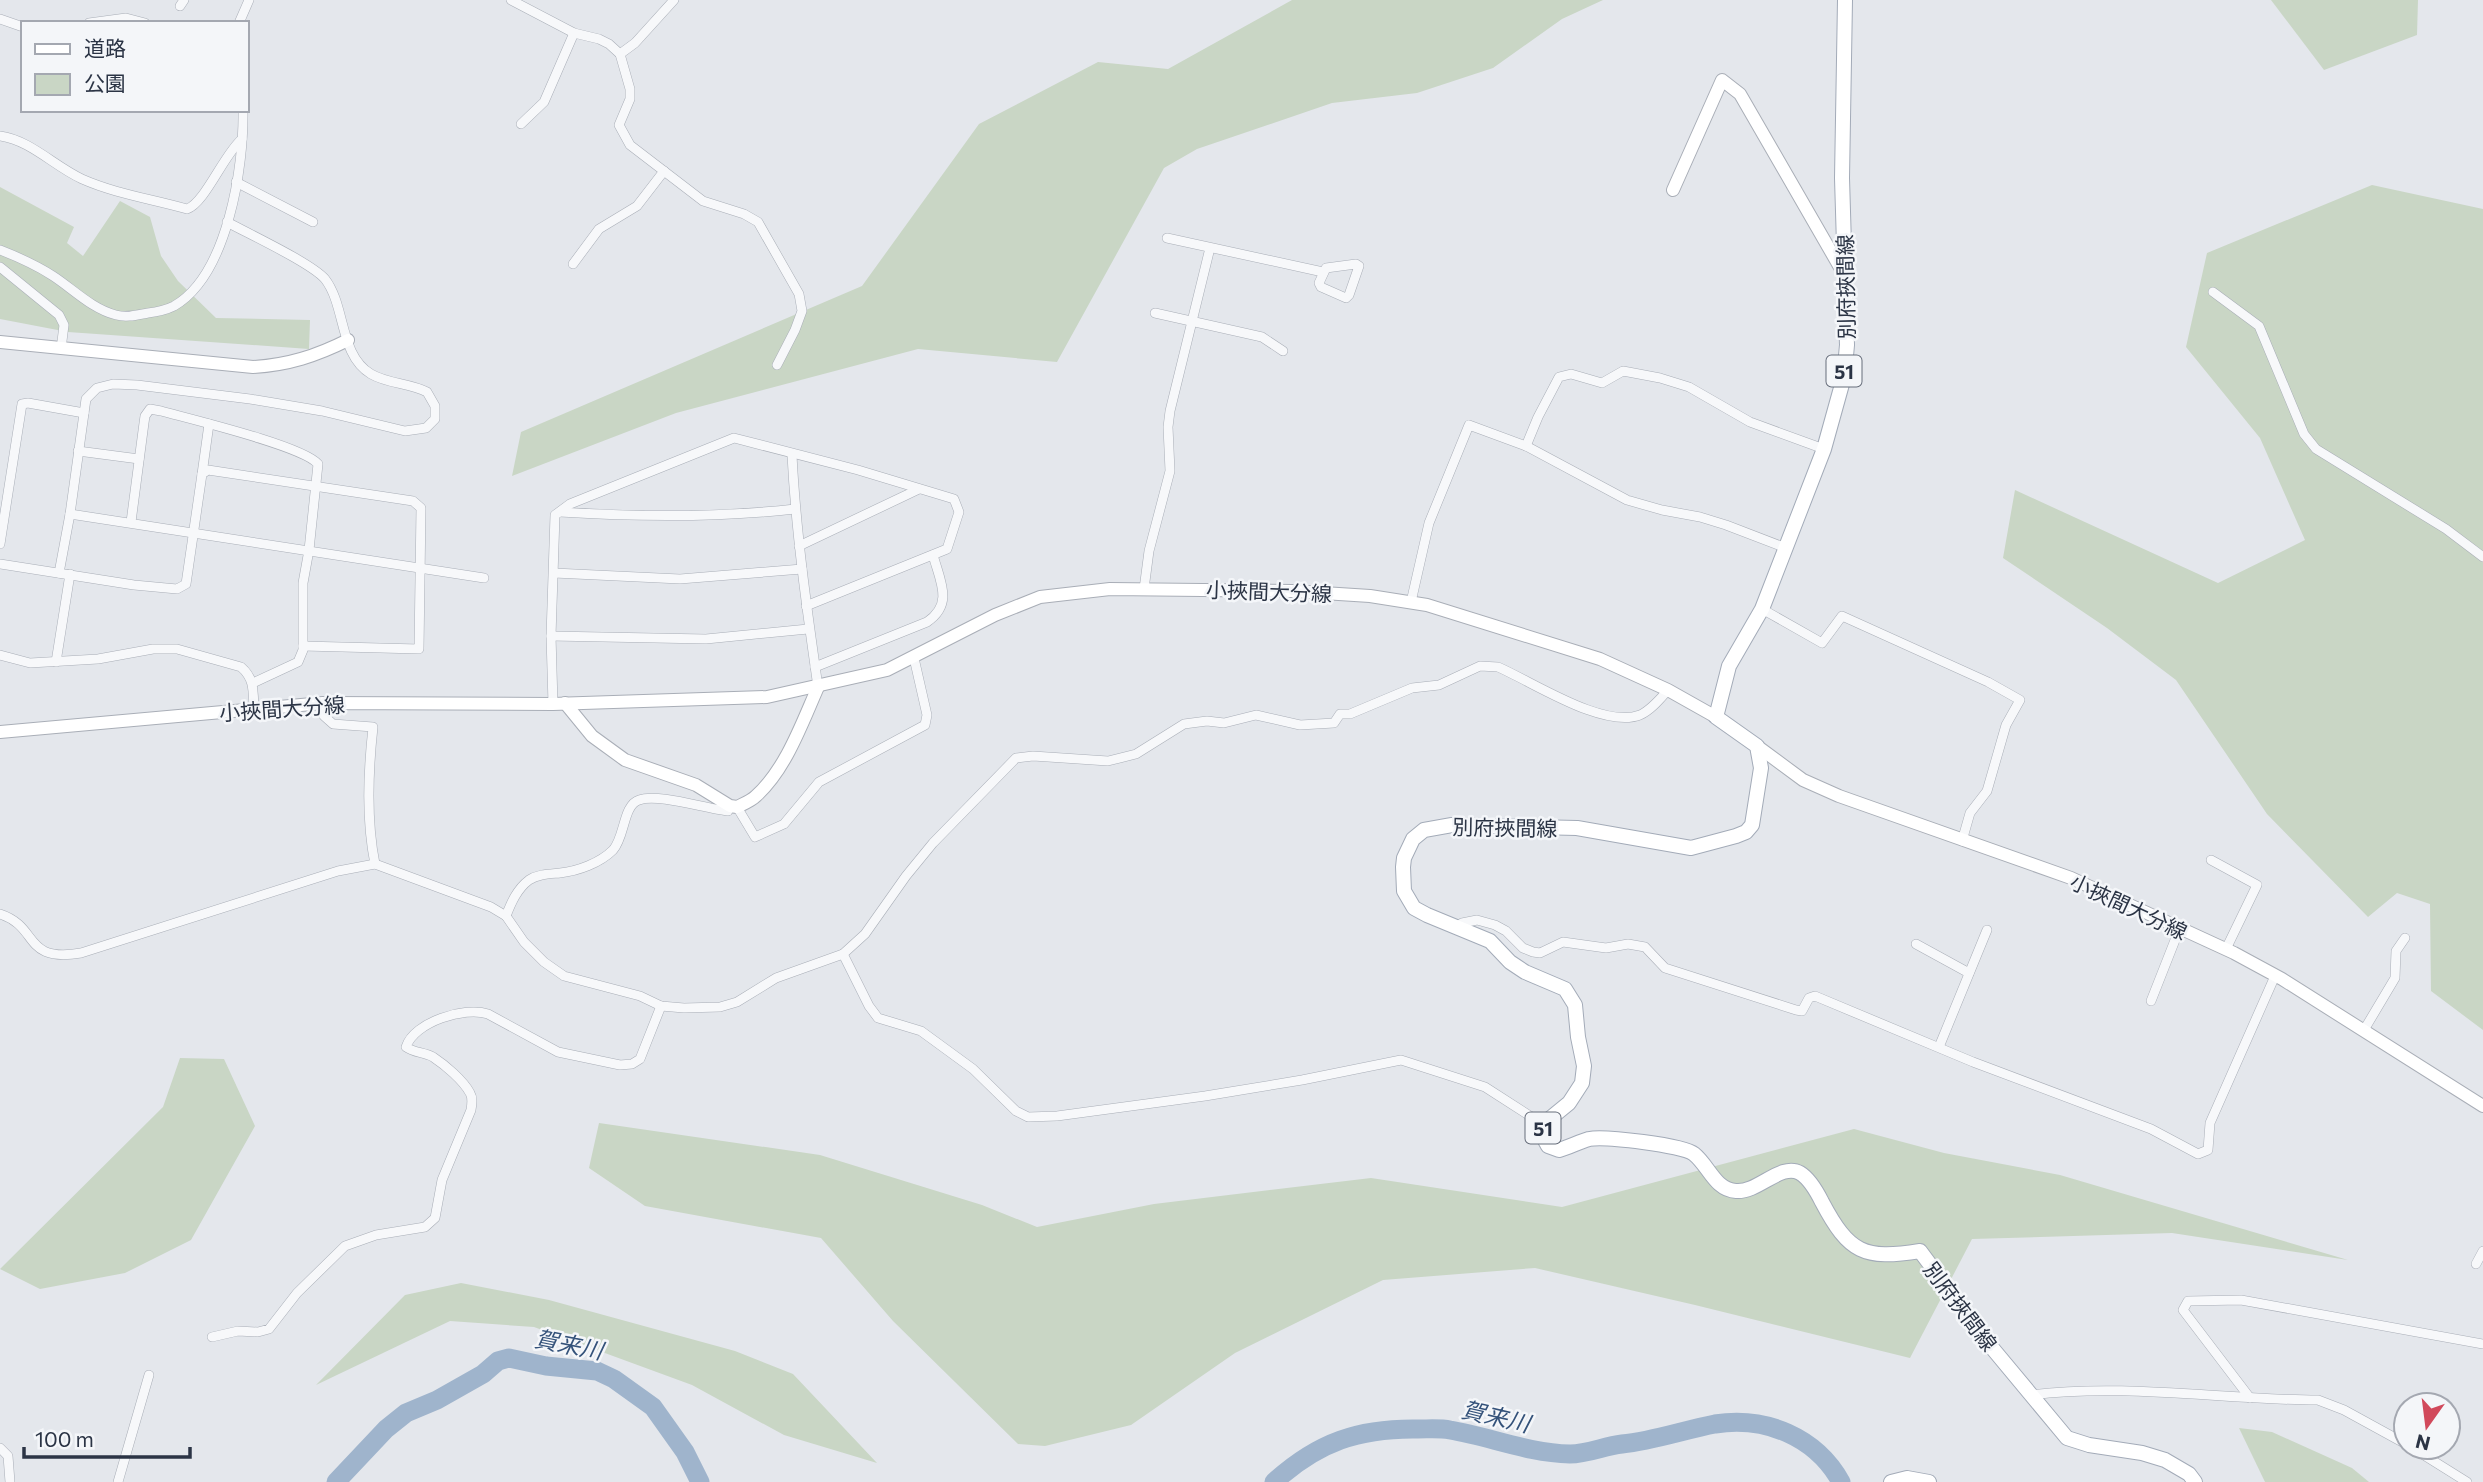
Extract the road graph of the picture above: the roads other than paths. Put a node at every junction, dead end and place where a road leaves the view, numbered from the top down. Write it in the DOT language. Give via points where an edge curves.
graph roads {
  1 [pos="249,0"];
  2 [pos="511,0"];
  3 [pos="674,0"];
  4 [pos="1845,0"];
  5 [pos="0,19"];
  6 [pos="104,21"];
  7 [pos="137,21"];
  8 [pos="240,21"];
  9 [pos="21,26"];
  10 [pos="574,33"];
  11 [pos="620,54"];
  12 [pos="243,112"];
  13 [pos="521,124"];
  14 [pos="0,136"];
  15 [pos="242,139"];
  16 [pos="664,171"];
  17 [pos="236,182"];
  18 [pos="1673,190"];
  19 [pos="228,222"];
  20 [pos="313,222"];
  21 [pos="1167,238"];
  22 [pos="1210,248"];
  23 [pos="0,250"];
  24 [pos="573,264"];
  25 [pos="0,267"];
  26 [pos="1323,272"];
  27 [pos="1845,276"];
  28 [pos="2213,292"];
  29 [pos="1155,313"];
  30 [pos="1191,322"];
  31 [pos="348,340"];
  32 [pos="0,342"];
  33 [pos="61,349"];
  34 [pos="1283,351"];
  35 [pos="777,365"];
  36 [pos="84,413"];
  37 [pos="209,424"];
  38 [pos="1526,446"];
  39 [pos="1824,449"];
  40 [pos="78,450"];
  41 [pos="792,455"];
  42 [pos="139,459"];
  43 [pos="202,474"];
  44 [pos="317,486"];
  45 [pos="919,489"];
  46 [pos="794,509"];
  47 [pos="559,512"];
  48 [pos="70,514"];
  49 [pos="131,522"];
  50 [pos="194,532"];
  51 [pos="0,544"];
  52 [pos="799,546"];
  53 [pos="1786,548"];
  54 [pos="309,550"];
  55 [pos="933,555"];
  56 [pos="2483,557"];
  57 [pos="0,564"];
  58 [pos="420,568"];
  59 [pos="802,569"];
  60 [pos="59,573"];
  61 [pos="554,573"];
  62 [pos="71,574"];
  63 [pos="484,578"];
  64 [pos="1144,589"];
  65 [pos="1411,602"];
  66 [pos="806,606"];
  67 [pos="1762,609"];
  68 [pos="808,629"];
  69 [pos="551,636"];
  70 [pos="303,646"];
  71 [pos="0,655"];
  72 [pos="915,658"];
  73 [pos="56,662"];
  74 [pos="815,667"];
  75 [pos="253,683"];
  76 [pos="818,687"];
  77 [pos="1668,690"];
  78 [pos="323,703"];
  79 [pos="559,704"];
  80 [pos="254,710"];
  81 [pos="1716,716"];
  82 [pos="0,733"];
  83 [pos="1757,746"];
  84 [pos="734,806"];
  85 [pos="1962,841"];
  86 [pos="2211,860"];
  87 [pos="375,864"];
  88 [pos="0,914"];
  89 [pos="506,916"];
  90 [pos="1456,927"];
  91 [pos="1987,930"];
  92 [pos="2179,930"];
  93 [pos="2405,938"];
  94 [pos="1916,944"];
  95 [pos="2225,949"];
  96 [pos="844,954"];
  97 [pos="1969,973"];
  98 [pos="2275,976"];
  99 [pos="2151,1001"];
  100 [pos="661,1006"];
  101 [pos="2364,1030"];
  102 [pos="1938,1047"];
  103 [pos="2483,1107"];
  104 [pos="1544,1125"];
  105 [pos="2483,1251"];
  106 [pos="2476,1264"];
  107 [pos="212,1337"];
  108 [pos="2483,1343"];
  109 [pos="149,1375"];
  110 [pos="2031,1395"];
  111 [pos="2250,1398"];
  112 [pos="2392,1436"];
  113 [pos="0,1448"];
  114 [pos="2433,1461"];
  115 [pos="10,1482"];
  116 [pos="118,1482"];
  117 [pos="1891,1482"];
  118 [pos="1929,1482"];
  119 [pos="2195,1482"];
  120 [pos="2467,1482"];
  1 -- 8 [label="street"];
  2 -- 10 [label="street"];
  3 -- 11 [label="street"];
  4 -- 27 [label="main road, 別府挾間線 / 51"];
  5 -- 9 [label="street"];
  6 -- 7 [label="street"];
  10 -- 11 [label="street" via="599,38"];
  10 -- 13 [label="street" via="544,102"];
  11 -- 16 [label="street" via="630,99 619,125 630,145"];
  12 -- 15 [label="street"];
  14 -- 15 [label="street" via="21,142 61,168 109,190 187,209 197,204"];
  15 -- 17 [label="street"];
  16 -- 24 [label="street" via="637,206 599,229"];
  16 -- 35 [label="street" via="703,201 758,222 770,242 799,294 802,311"];
  17 -- 19 [label="street"];
  17 -- 20 [label="street"];
  18 -- 27 [label="main road" via="1722,80 1740,94"];
  19 -- 23 [label="street" via="206,272 184,298 172,307 130,317 106,312 41,268"];
  19 -- 31 [label="street" via="324,278"];
  21 -- 22 [label="street"];
  22 -- 26 [label="street"];
  22 -- 30 [label="street"];
  25 -- 33 [label="street" via="59,315 64,325"];
  26 -- 26 [label="street" via="1326,268 1359,266 1346,298 1321,287"];
  27 -- 39 [label="main road, 別府挾間線 / 51" via="1845,369"];
  28 -- 56 [label="street" via="2259,326 2304,433 2316,449"];
  29 -- 30 [label="street"];
  30 -- 34 [label="street" via="1262,337"];
  30 -- 64 [label="street" via="1168,426 1170,471"];
  31 -- 33 [label="main road" via="306,359 253,367"];
  31 -- 36 [label="street" via="354,356 370,373 428,392 435,406 432,424 405,431 322,411 137,384 97,388 86,399"];
  32 -- 33 [label="main road"];
  36 -- 40 [label="street"];
  36 -- 51 [label="street" via="22,404"];
  37 -- 42 [label="street" via="150,409"];
  37 -- 43 [label="street"];
  37 -- 44 [label="street" via="314,460 318,464"];
  38 -- 39 [label="street" via="1559,377 1571,374 1602,383 1623,372 1689,387 1750,422"];
  38 -- 53 [label="street" via="1627,500 1700,517"];
  38 -- 65 [label="street" via="1469,425 1429,523"];
  39 -- 53 [label="main road, 別府挾間線 / 51"];
  40 -- 42 [label="street"];
  40 -- 48 [label="street"];
  41 -- 45 [label="street"];
  41 -- 46 [label="street"];
  41 -- 47 [label="street" via="734,438"];
  42 -- 49 [label="street"];
  43 -- 44 [label="street" via="208,470"];
  43 -- 50 [label="street"];
  44 -- 54 [label="street"];
  44 -- 58 [label="street" via="412,501 421,508"];
  45 -- 52 [label="street"];
  45 -- 55 [label="street" via="954,499 958,512 947,549"];
  46 -- 47 [label="street" via="640,517"];
  46 -- 52 [label="street"];
  47 -- 61 [label="street" via="555,515"];
  48 -- 49 [label="street"];
  48 -- 60 [label="street"];
  49 -- 50 [label="street"];
  50 -- 54 [label="street"];
  50 -- 62 [label="street" via="186,584 177,589"];
  52 -- 59 [label="street"];
  53 -- 67 [label="main road, 別府挾間線 / 51"];
  54 -- 58 [label="street"];
  54 -- 70 [label="street" via="303,583"];
  55 -- 66 [label="street"];
  55 -- 74 [label="street" via="944,595 936,616"];
  57 -- 60 [label="street"];
  58 -- 63 [label="street"];
  58 -- 70 [label="street" via="419,649"];
  59 -- 61 [label="street" via="680,579"];
  59 -- 66 [label="street"];
  60 -- 62 [label="street"];
  61 -- 69 [label="street"];
  62 -- 73 [label="street"];
  64 -- 65 [label="main road, 小挾間大分線" via="1292,591"];
  64 -- 72 [label="main road, 小挾間大分線" via="1084,590 1040,597 995,615"];
  65 -- 77 [label="main road, 小挾間大分線" via="1600,659"];
  66 -- 68 [label="street"];
  67 -- 81 [label="main road, 別府挾間線 / 51" via="1731,659"];
  67 -- 85 [label="street" via="1822,643 1842,617 2020,700 2006,725 1987,791 1970,813"];
  68 -- 69 [label="street" via="706,639"];
  68 -- 74 [label="street"];
  69 -- 79 [label="street"];
  70 -- 75 [label="street" via="298,662"];
  71 -- 73 [label="street" via="30,663"];
  72 -- 76 [label="main road, 小挾間大分線"];
  72 -- 84 [label="street" via="925,725 819,782 784,824 755,837"];
  73 -- 75 [label="street" via="177,649 241,667"];
  74 -- 76 [label="street"];
  75 -- 80 [label="street"];
  76 -- 79 [label="main road, 小挾間大分線" via="766,697"];
  76 -- 84 [label="main road" via="772,777 755,797"];
  77 -- 81 [label="main road, 小挾間大分線"];
  77 -- 96 [label="street" via="1639,716 1621,718 1599,715 1498,667 1480,666 1439,685 1412,688 1340,714 1334,723 1300,724 1256,716 1224,723 1207,721 1184,724 1136,754 1108,761 1033,755 1016,758 933,843"];
  78 -- 79 [label="main road, 小挾間大分線"];
  78 -- 80 [label="main road, 小挾間大分線"];
  78 -- 87 [label="street" via="324,716 333,724 373,727 368,773"];
  79 -- 84 [label="main road" via="625,760 696,785"];
  80 -- 82 [label="main road, 小挾間大分線"];
  81 -- 83 [label="main road"];
  83 -- 85 [label="main road, 小挾間大分線" via="1815,785"];
  83 -- 90 [label="main road, 別府挾間線 / 51" via="1761,768 1752,825 1737,836 1703,846 1577,828 1452,825 1424,830 1413,839 1404,858 1406,895 1417,910"];
  84 -- 89 [label="street" via="728,811 638,800 629,807 619,843 606,856 528,881"];
  85 -- 92 [label="main road, 小挾間大分線" via="2071,878"];
  86 -- 95 [label="street" via="2257,886"];
  87 -- 88 [label="street" via="338,871 60,957 42,951 14,919"];
  87 -- 89 [label="street"];
  89 -- 100 [label="street" via="524,942 564,976"];
  90 -- 102 [label="street" via="1477,920 1495,925 1523,948 1540,953 1563,942 1645,947 1665,968 1796,1010 1802,1011 1815,996"];
  90 -- 104 [label="main road, 別府挾間線 / 51" via="1490,942 1525,972 1560,986 1575,1004 1582,1083 1569,1103"];
  91 -- 97 [label="street"];
  92 -- 95 [label="main road, 小挾間大分線"];
  92 -- 99 [label="street"];
  93 -- 101 [label="street" via="2396,951 2395,978"];
  94 -- 97 [label="street"];
  95 -- 98 [label="main road, 小挾間大分線"];
  96 -- 100 [label="street" via="776,978 720,1007"];
  96 -- 104 [label="street" via="878,1017 921,1031 974,1069 1028,1117 1205,1096 1401,1060 1485,1087"];
  97 -- 102 [label="street"];
  98 -- 101 [label="main road, 小挾間大分線"];
  98 -- 102 [label="street" via="2210,1123 2208,1150 2198,1154 2151,1129"];
  100 -- 107 [label="street" via="639,1059 632,1064 558,1052 477,1010 458,1012 415,1032 406,1047 444,1066 471,1094 472,1101 442,1180 435,1218 425,1227 376,1235 345,1246 269,1329"];
  101 -- 103 [label="main road, 小挾間大分線"];
  104 -- 110 [label="main road, 別府挾間線 / 51" via="1544,1141 1553,1149 1604,1138 1691,1151 1721,1186 1732,1191 1743,1192 1786,1171 1797,1171 1806,1177 1835,1226 1854,1246 1886,1256 1920,1251"];
  105 -- 106 [label="street"];
  108 -- 111 [label="street" via="2241,1300 2188,1301 2183,1310"];
  109 -- 116 [label="street"];
  110 -- 111 [label="street" via="2130,1392"];
  110 -- 119 [label="main road, 別府挾間線 / 51" via="2067,1438 2165,1460"];
  111 -- 112 [label="street" via="2318,1400"];
  113 -- 115 [label="street" via="8,1456"];
  114 -- 120 [label="street"];
  117 -- 118 [label="main road" via="1907,1478"];
}
